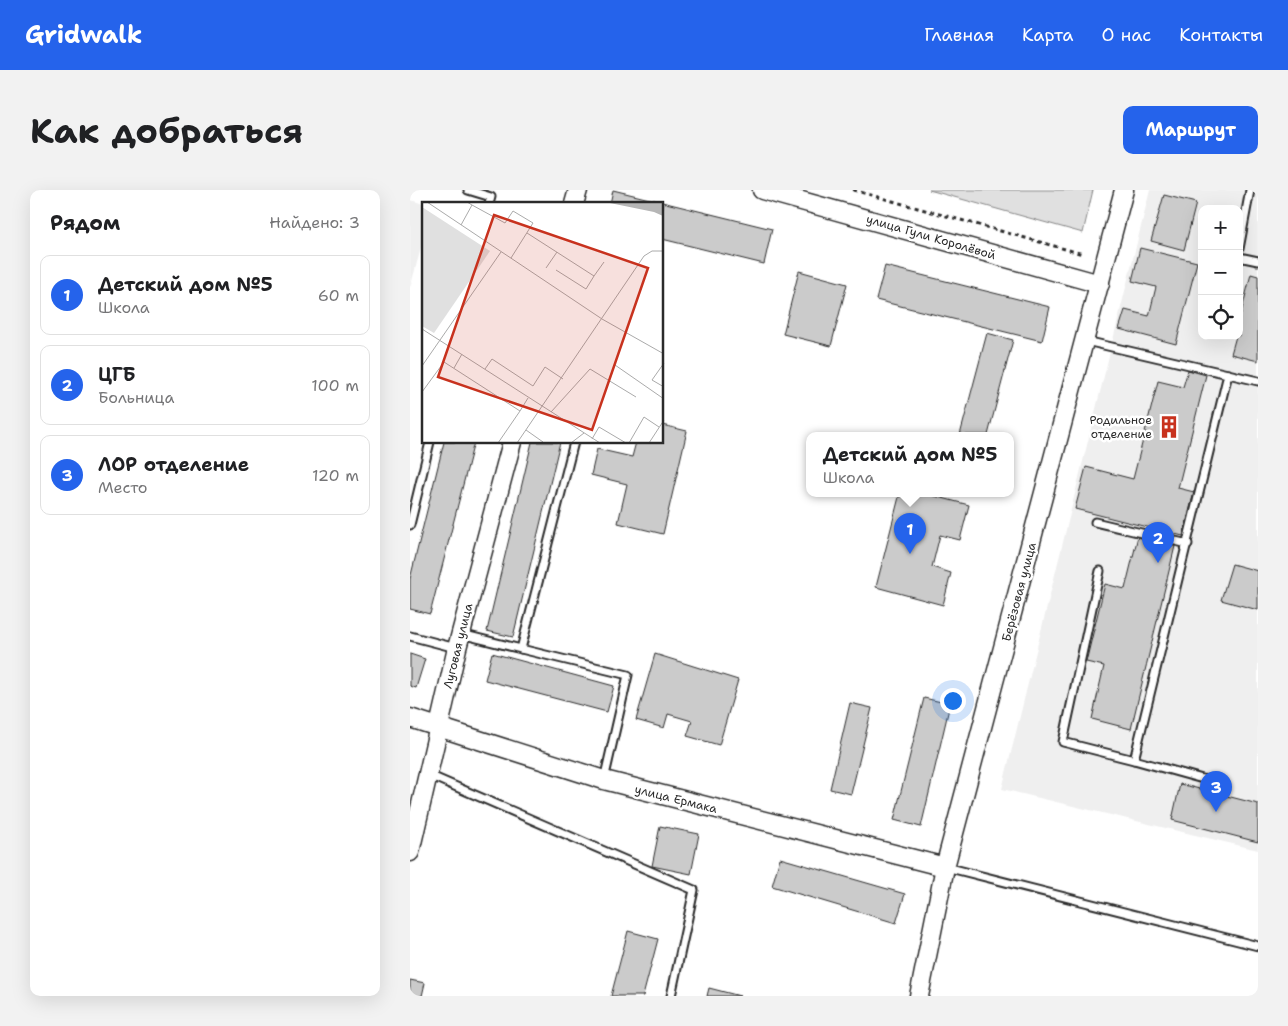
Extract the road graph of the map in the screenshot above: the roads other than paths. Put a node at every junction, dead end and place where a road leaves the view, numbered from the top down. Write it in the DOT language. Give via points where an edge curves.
graph roads {
  1 [pos="468,190"];
  2 [pos="762,190"];
  3 [pos="1124,190"];
  4 [pos="1250,190"];
  5 [pos="490,202"];
  6 [pos="1243,228"];
  7 [pos="1243,258"];
  8 [pos="1258,261"];
  9 [pos="1100,284"];
  10 [pos="1086,341"];
  11 [pos="1228,374"];
  12 [pos="1258,381"];
  13 [pos="430,444"];
  14 [pos="511,444"];
  15 [pos="573,444"];
  16 [pos="1095,522"];
  17 [pos="410,525"];
  18 [pos="1188,544"];
  19 [pos="1100,571"];
  20 [pos="410,636"];
  21 [pos="459,641"];
  22 [pos="521,649"];
  23 [pos="410,718"];
  24 [pos="438,726"];
  25 [pos="1134,760"];
  26 [pos="428,775"];
  27 [pos="604,780"];
  28 [pos="1217,783"];
  29 [pos="410,852"];
  30 [pos="945,867"];
  31 [pos="1258,946"];
  32 [pos="672,996"];
  33 [pos="919,996"];
  1 -- 5 [label="lane" via="491,197"];
  2 -- 9 [label="street, улица Гули Королёвой"];
  3 -- 9 [label="street, Берёзовая улица"];
  4 -- 6 [label="lane"];
  7 -- 8 [label="lane"];
  9 -- 10 [label="street, Берёзовая улица"];
  10 -- 11 [label="lane"];
  10 -- 30 [label="street, Берёзовая улица"];
  11 -- 12 [label="lane"];
  11 -- 18 [label="lane"];
  13 -- 17 [label="lane"];
  14 -- 21 [label="street, Луговая улица"];
  15 -- 22 [label="lane"];
  16 -- 18 [label="lane"];
  18 -- 25 [label="lane"];
  19 -- 25 [label="lane" via="1064,742"];
  20 -- 21 [label="lane"];
  21 -- 22 [label="lane"];
  21 -- 24 [label="street, Луговая улица"];
  22 -- 27 [label="lane" via="628,675"];
  23 -- 24 [label="street, улица Ермака"];
  24 -- 26 [label="street, Луговая улица"];
  24 -- 27 [label="street, улица Ермака"];
  25 -- 28 [label="lane"];
  26 -- 29 [label="street, Луговая улица"];
  26 -- 32 [label="lane" via="694,890"];
  27 -- 30 [label="street, улица Ермака"];
  30 -- 31 [label="lane"];
  30 -- 33 [label="street, Берёзовая улица"];
}
